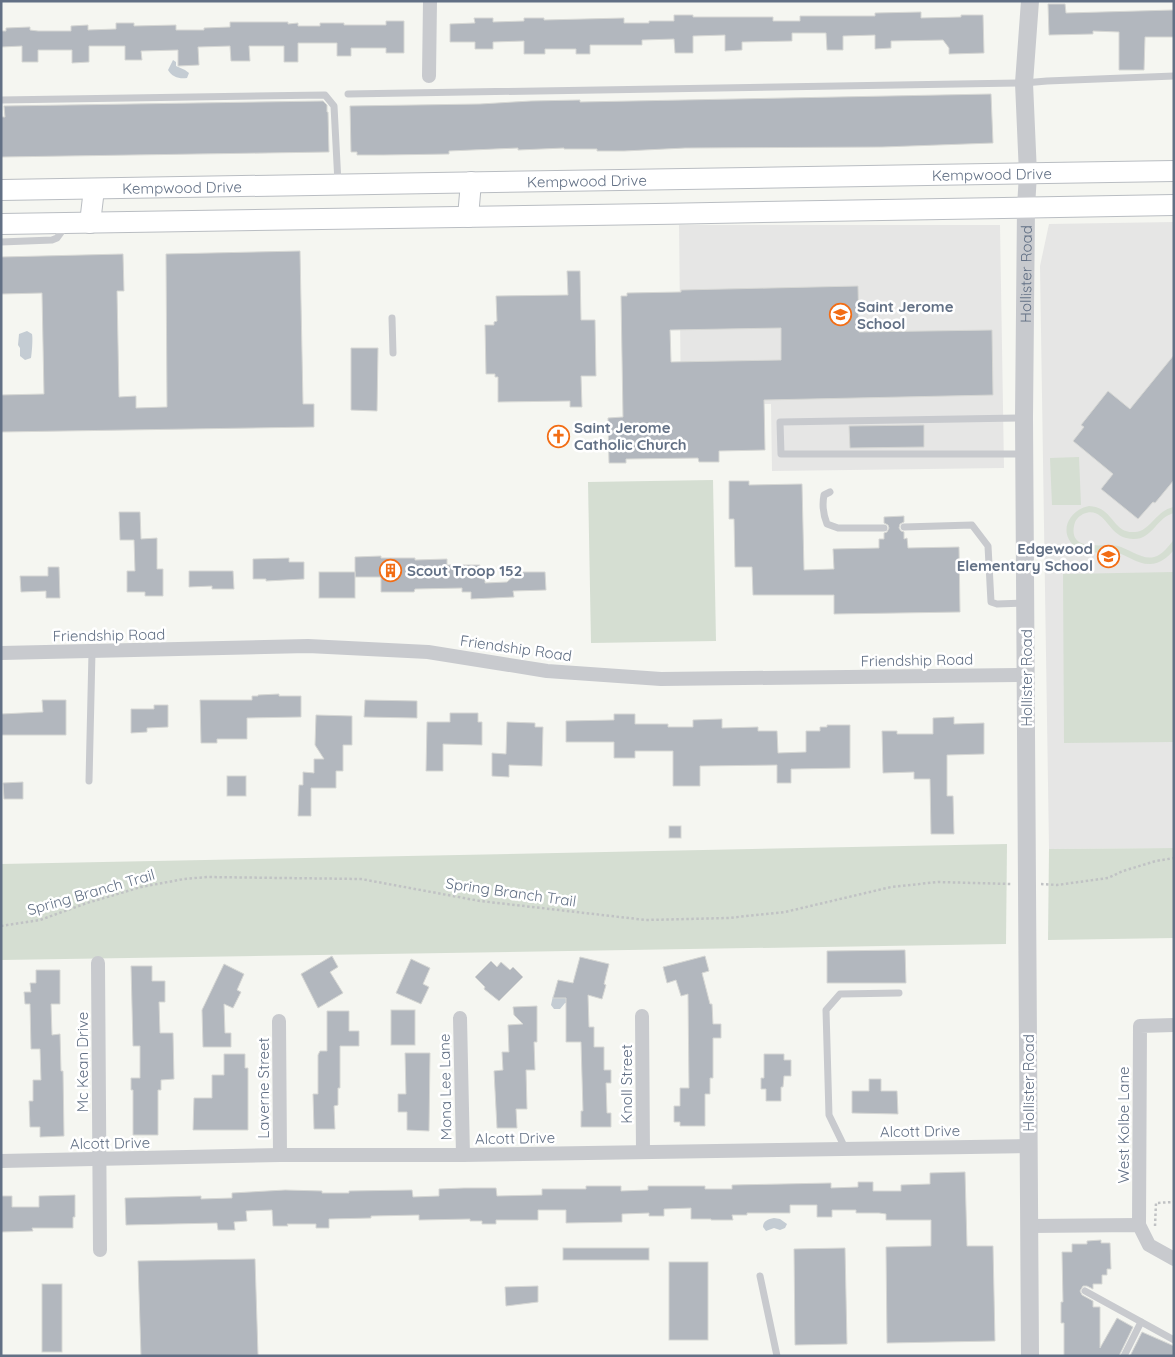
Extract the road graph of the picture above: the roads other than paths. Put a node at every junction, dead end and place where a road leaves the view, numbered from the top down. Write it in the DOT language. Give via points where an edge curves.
graph roads {
  1 [pos="430,1"];
  2 [pos="1030,1"];
  3 [pos="429,76"];
  4 [pos="1174,76"];
  5 [pos="1024,83"];
  6 [pos="348,94"];
  7 [pos="1,100"];
  8 [pos="1174,171"];
  9 [pos="1028,174"];
  10 [pos="776,178"];
  11 [pos="471,182"];
  12 [pos="338,184"];
  13 [pos="94,189"];
  14 [pos="1,190"];
  15 [pos="1174,205"];
  16 [pos="1026,207"];
  17 [pos="775,211"];
  18 [pos="468,217"];
  19 [pos="68,223"];
  20 [pos="90,223"];
  21 [pos="1,224"];
  22 [pos="1,242"];
  23 [pos="392,318"];
  24 [pos="392,353"];
  25 [pos="1024,418"];
  26 [pos="1024,454"];
  27 [pos="830,492"];
  28 [pos="904,527"];
  29 [pos="884,528"];
  30 [pos="1025,603"];
  31 [pos="92,652"];
  32 [pos="1,653"];
  33 [pos="1026,675"];
  34 [pos="89,781"];
  35 [pos="98,963"];
  36 [pos="899,993"];
  37 [pos="642,1016"];
  38 [pos="460,1018"];
  39 [pos="279,1021"];
  40 [pos="1174,1025"];
  41 [pos="1029,1146"];
  42 [pos="845,1148"];
  43 [pos="643,1152"];
  44 [pos="280,1155"];
  45 [pos="463,1155"];
  46 [pos="98,1159"];
  47 [pos="1,1161"];
  48 [pos="1139,1225"];
  49 [pos="1030,1226"];
  50 [pos="100,1250"];
  51 [pos="1174,1259"];
  52 [pos="760,1276"];
  53 [pos="1085,1291"];
  54 [pos="1141,1322"];
  55 [pos="1174,1340"];
  56 [pos="777,1356"];
  57 [pos="1030,1356"];
  58 [pos="1124,1356"];
  1 -- 3 [label="street"];
  2 -- 5 [label="street, Hollister Road"];
  4 -- 5 [label="lane"];
  5 -- 6 [label="lane"];
  5 -- 9 [label="street, Hollister Road"];
  7 -- 12 [label="lane" via="325,95 334,106"];
  8 -- 9 [label="main road, Kempwood Drive"];
  9 -- 10 [label="main road, Kempwood Drive"];
  9 -- 16 [label="street, Hollister Road"];
  10 -- 11 [label="main road, Kempwood Drive"];
  10 -- 17 [label="main road"];
  11 -- 12 [label="main road, Kempwood Drive"];
  11 -- 18 [label="main road"];
  12 -- 13 [label="main road, Kempwood Drive"];
  13 -- 14 [label="main road, Kempwood Drive"];
  13 -- 20 [label="main road"];
  15 -- 16 [label="main road"];
  16 -- 17 [label="main road"];
  16 -- 25 [label="street, Hollister Road"];
  17 -- 18 [label="main road"];
  18 -- 20 [label="main road"];
  19 -- 20 [label="main road"];
  19 -- 21 [label="main road"];
  19 -- 22 [label="lane" via="52,240"];
  23 -- 24 [label="lane"];
  25 -- 26 [label="street, Hollister Road"];
  25 -- 26 [label="lane" via="780,422 781,454"];
  26 -- 30 [label="street, Hollister Road"];
  27 -- 29 [label="lane" via="824,495 823,501 827,524 838,528"];
  28 -- 30 [label="lane" via="972,525 988,546 991,602"];
  30 -- 33 [label="street, Hollister Road"];
  31 -- 32 [label="street, Friendship Road"];
  31 -- 33 [label="street, Friendship Road" via="308,646 419,651 547,671 661,679"];
  31 -- 34 [label="lane"];
  33 -- 41 [label="street, Hollister Road"];
  35 -- 46 [label="street, Mc Kean Drive"];
  36 -- 42 [label="lane" via="840,994 826,1010 829,1115"];
  37 -- 43 [label="street, Knoll Street"];
  38 -- 45 [label="street, Mona Lee Lane"];
  39 -- 44 [label="street, Laverne Street"];
  40 -- 48 [label="street, West Kolbe Lane" via="1140,1026"];
  41 -- 42 [label="street, Alcott Drive"];
  41 -- 49 [label="street, Hollister Road"];
  42 -- 43 [label="street, Alcott Drive"];
  43 -- 45 [label="street, Alcott Drive"];
  44 -- 45 [label="street, Alcott Drive"];
  44 -- 46 [label="street, Alcott Drive"];
  46 -- 47 [label="street, Alcott Drive"];
  46 -- 50 [label="street, Mc Kean Drive"];
  48 -- 49 [label="street"];
  48 -- 51 [label="street" via="1148,1245"];
  49 -- 57 [label="street, Hollister Road"];
  52 -- 56 [label="lane"];
  53 -- 54 [label="lane"];
  54 -- 55 [label="lane"];
  54 -- 58 [label="lane"];
}
